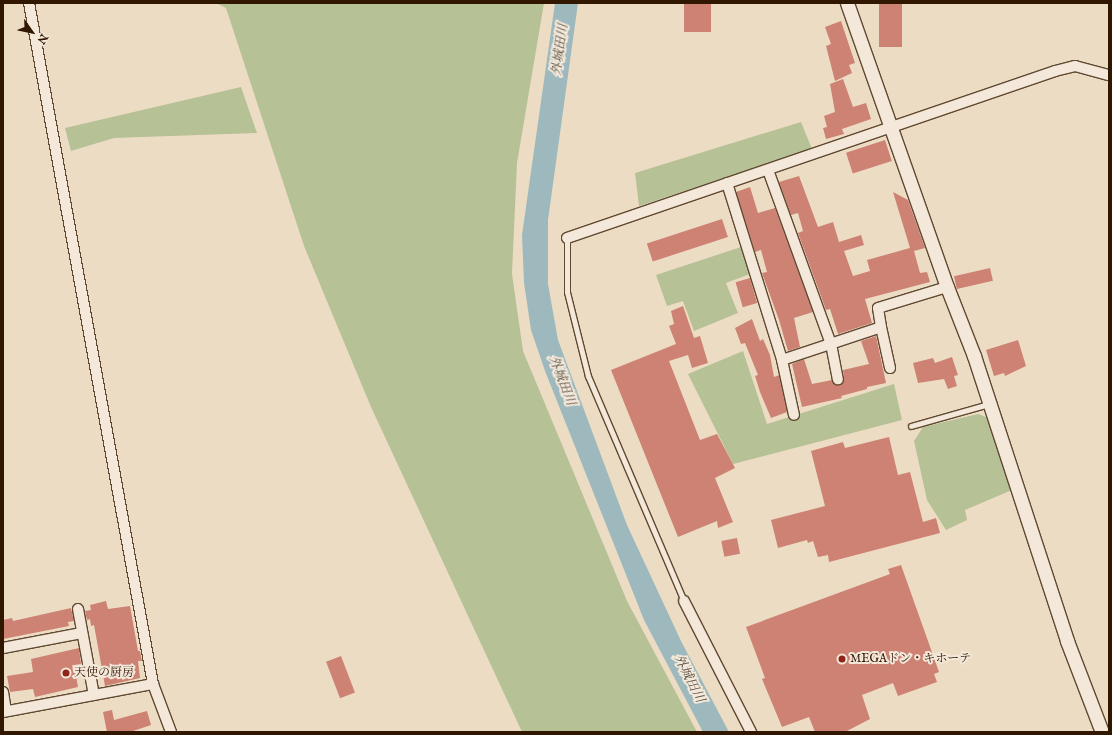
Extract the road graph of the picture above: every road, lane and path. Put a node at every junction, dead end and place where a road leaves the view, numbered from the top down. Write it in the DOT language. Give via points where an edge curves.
graph roads {
  1 [pos="29,3"];
  2 [pos="847,3"];
  3 [pos="1109,75"];
  4 [pos="890,129"];
  5 [pos="768,170"];
  6 [pos="727,183"];
  7 [pos="567,238"];
  8 [pos="947,286"];
  9 [pos="881,327"];
  10 [pos="830,344"];
  11 [pos="782,360"];
  12 [pos="890,368"];
  13 [pos="838,379"];
  14 [pos="990,404"];
  15 [pos="794,416"];
  16 [pos="912,426"];
  17 [pos="684,601"];
  18 [pos="78,608"];
  19 [pos="82,633"];
  20 [pos="3,648"];
  21 [pos="153,684"];
  22 [pos="3,692"];
  23 [pos="94,695"];
  24 [pos="5,712"];
  25 [pos="171,732"];
  26 [pos="751,732"];
  27 [pos="1102,732"];
  1 -- 21 [label="street"];
  2 -- 4 [label="street"];
  3 -- 4 [label="street" via="1075,66"];
  4 -- 5 [label="street"];
  4 -- 8 [label="street"];
  5 -- 6 [label="street"];
  5 -- 10 [label="street"];
  6 -- 7 [label="street" via="617,223"];
  6 -- 11 [label="street"];
  7 -- 17 [label="lane" via="567,292 588,376"];
  8 -- 9 [label="street" via="878,308"];
  8 -- 14 [label="street"];
  9 -- 10 [label="street"];
  9 -- 12 [label="street"];
  10 -- 11 [label="street"];
  10 -- 13 [label="street"];
  11 -- 15 [label="street"];
  14 -- 16 [label="lane"];
  14 -- 27 [label="street" via="1067,641"];
  17 -- 26 [label="street"];
  18 -- 19 [label="street"];
  19 -- 20 [label="street"];
  19 -- 23 [label="street"];
  21 -- 23 [label="street"];
  21 -- 25 [label="street"];
  22 -- 24 [label="street"];
  23 -- 24 [label="street"];
}
